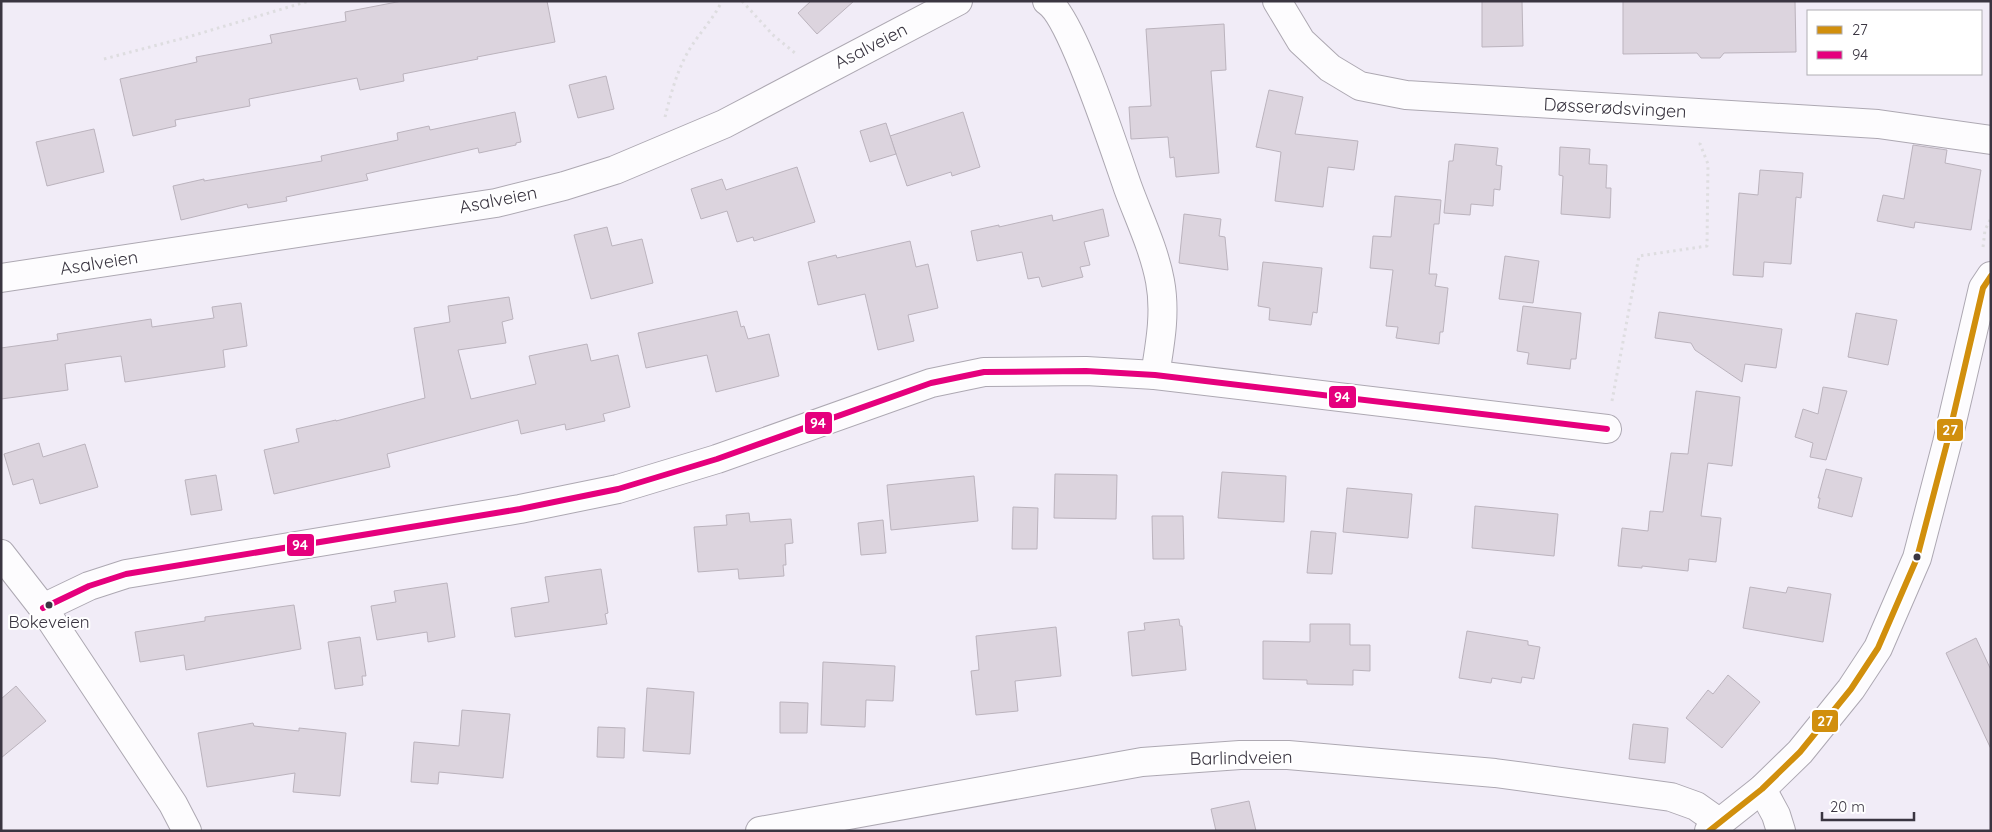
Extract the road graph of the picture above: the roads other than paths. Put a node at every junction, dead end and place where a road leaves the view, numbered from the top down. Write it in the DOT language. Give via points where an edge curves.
graph roads {
  1 [pos="958,1"];
  2 [pos="1047,1"];
  3 [pos="1276,1"];
  4 [pos="1991,140"];
  5 [pos="1991,276"];
  6 [pos="1,278"];
  7 [pos="1155,376"];
  8 [pos="1608,429"];
  9 [pos="1,554"];
  10 [pos="43,608"];
  11 [pos="1762,788"];
  12 [pos="1715,827"];
  13 [pos="187,831"];
  14 [pos="760,831"];
  15 [pos="1781,831"];
  1 -- 6 [label="street, Asalveien" via="724,124 615,170 564,186 496,202"];
  2 -- 7 [label="street" via="1053,5 1072,38 1160,282 1164,323"];
  3 -- 4 [label="street, Døsserødsvingen" via="1301,41 1330,68 1360,86 1406,95 1878,124"];
  5 -- 11 [label="street" via="1983,288 1916,558 1878,648 1851,689 1800,752"];
  7 -- 8 [label="street"];
  7 -- 10 [label="street" via="1086,371 984,372 931,383 717,459 618,489 520,509 126,574 89,586"];
  9 -- 10 [label="street"];
  10 -- 13 [label="street" via="174,804"];
  11 -- 12 [label="street"];
  11 -- 15 [label="street"];
  12 -- 14 [label="street, Barlindveien" via="1696,806 1671,797 1495,773 1288,755 1240,754 1142,762"];
}
